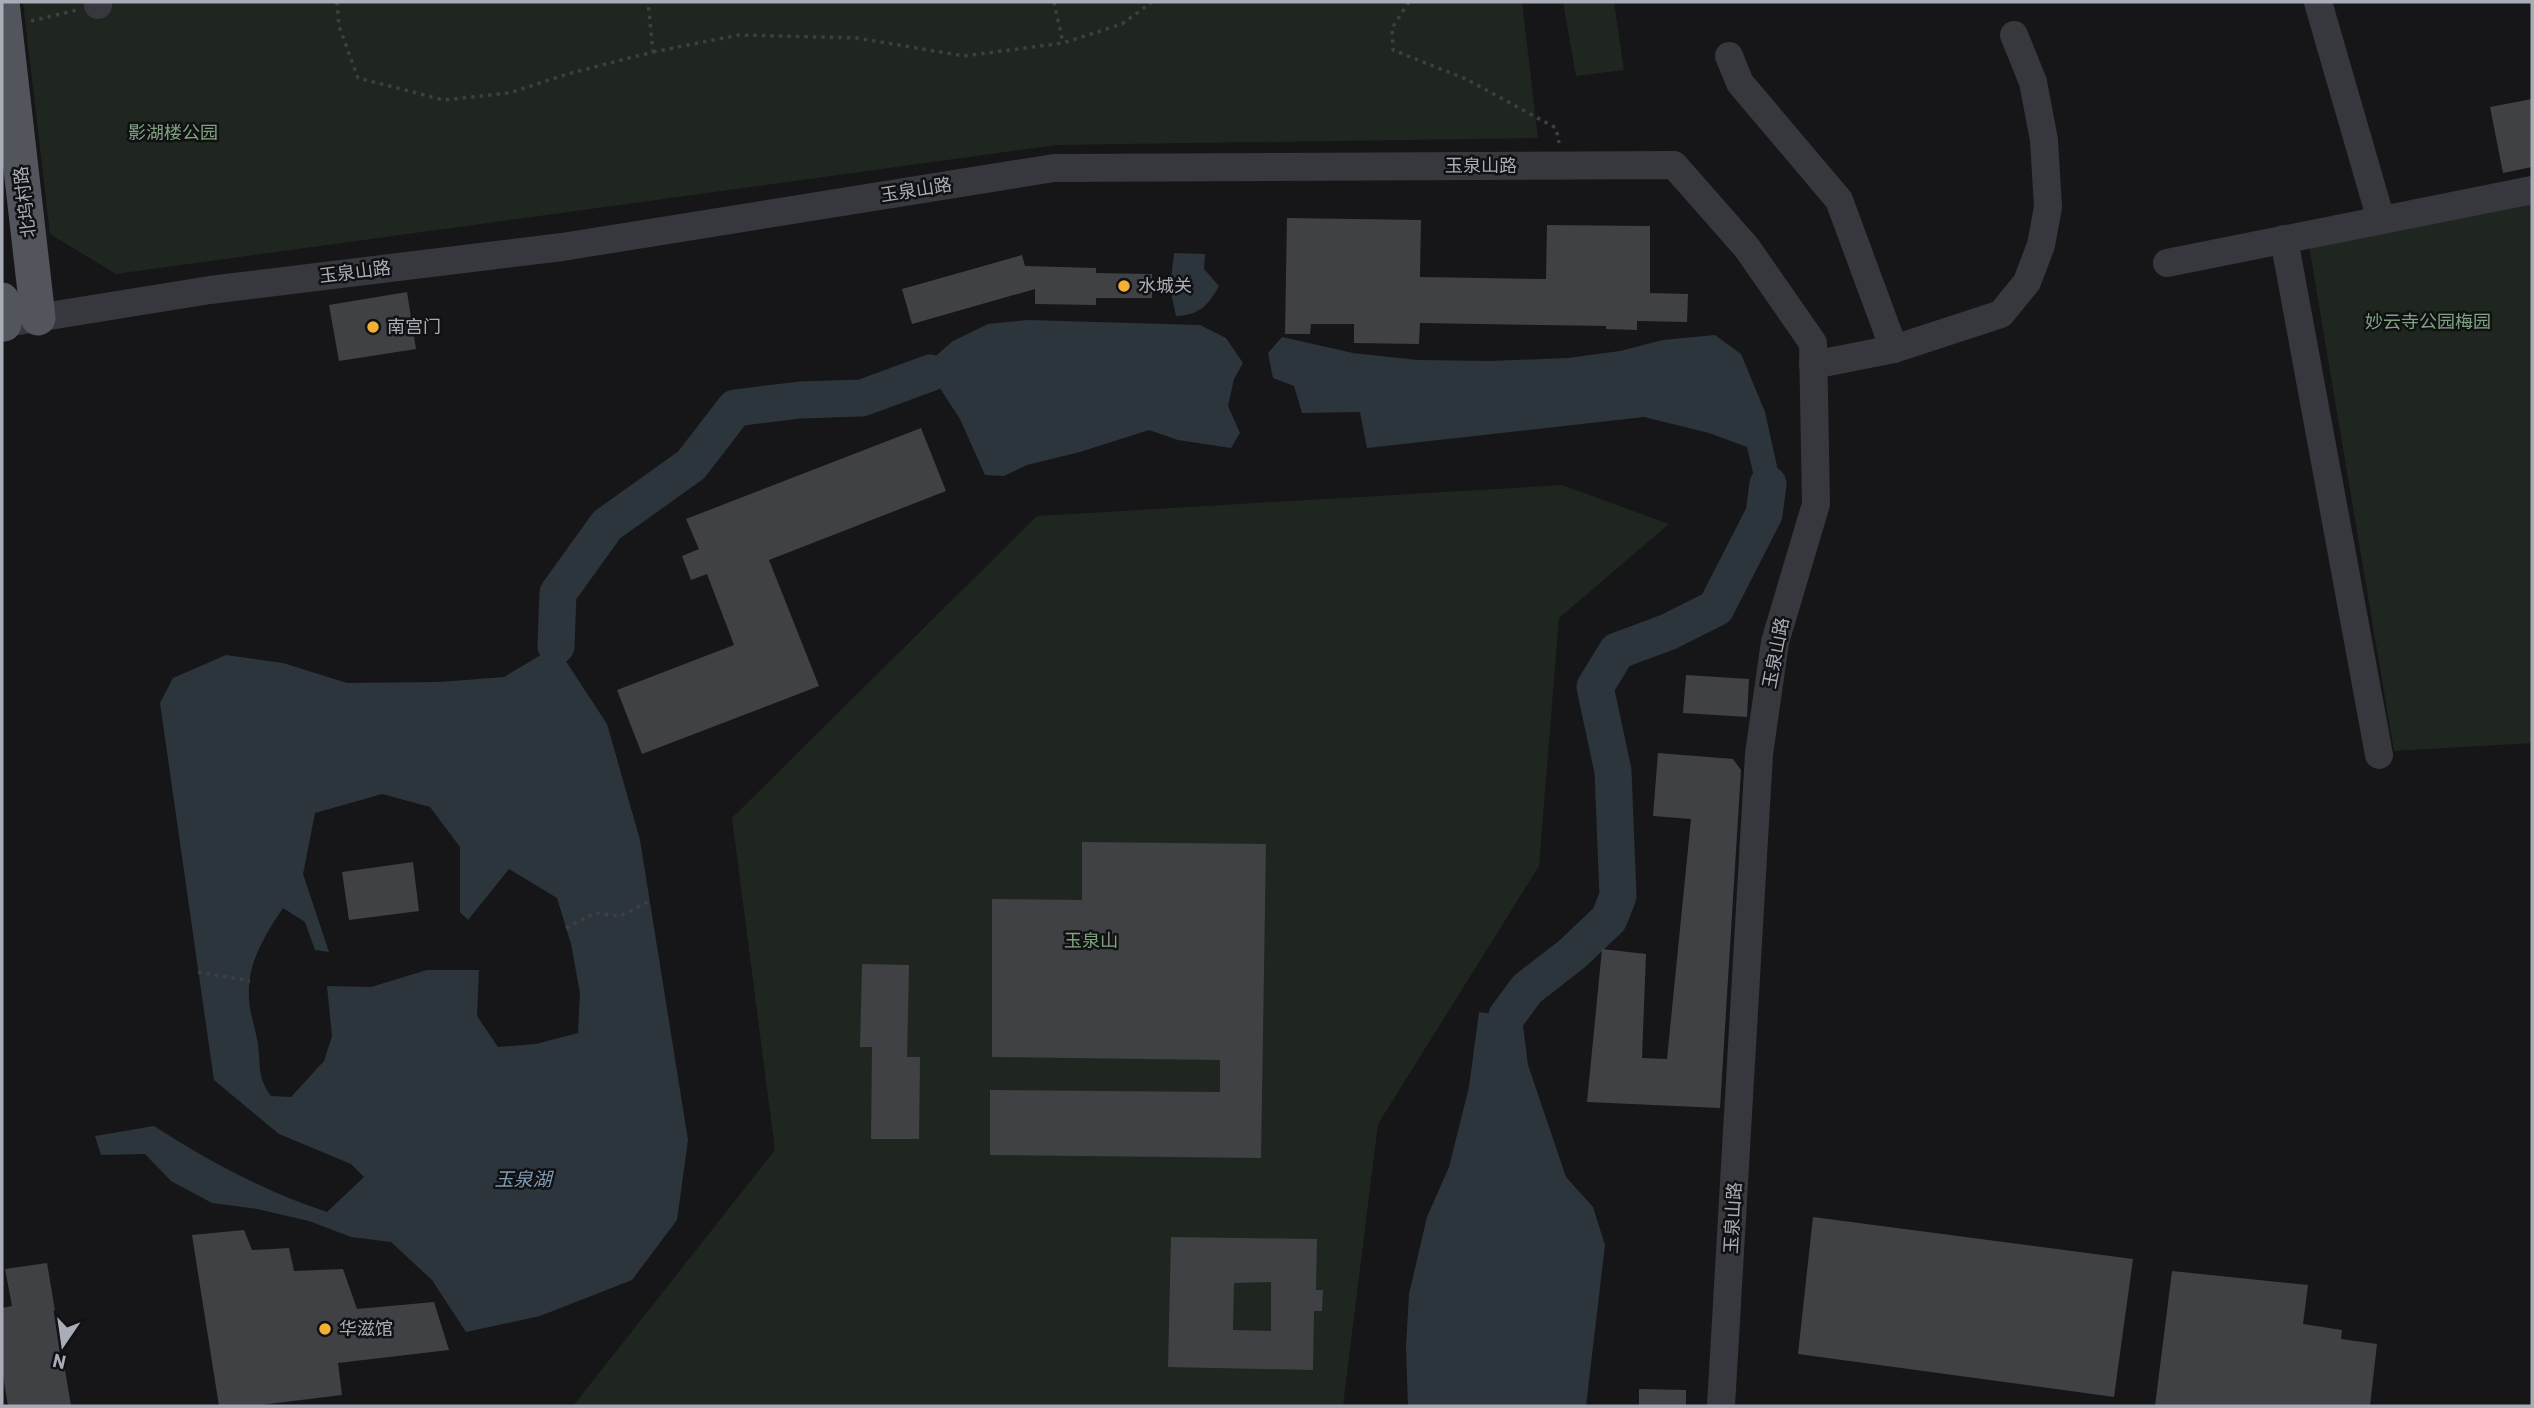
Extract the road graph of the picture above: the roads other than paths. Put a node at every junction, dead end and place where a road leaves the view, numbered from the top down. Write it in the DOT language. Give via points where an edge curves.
graph roads {
  1 [pos="2318,2"];
  2 [pos="3,15"];
  3 [pos="2014,35"];
  4 [pos="1729,56"];
  5 [pos="2532,190"];
  6 [pos="2381,220"];
  7 [pos="2284,239"];
  8 [pos="2167,263"];
  9 [pos="3,316"];
  10 [pos="38,318"];
  11 [pos="1894,349"];
  12 [pos="1813,365"];
  13 [pos="2379,755"];
  14 [pos="1721,1406"];
  1 -- 6 [label="street"];
  2 -- 10 [label="main road, 北坞村路"];
  3 -- 11 [label="street" via="2033,82 2044,140 2048,207 2041,245 2027,282 2001,314"];
  4 -- 11 [label="street" via="1740,83 1839,200"];
  5 -- 6 [label="street"];
  6 -- 7 [label="street"];
  7 -- 8 [label="street"];
  7 -- 13 [label="street"];
  9 -- 10 [label="street, 玉泉山路"];
  10 -- 12 [label="street, 玉泉山路" via="210,290 562,247 1054,168 1674,165 1747,248 1813,343"];
  11 -- 12 [label="street"];
  12 -- 14 [label="street, 玉泉山路" via="1816,504 1775,642 1759,754"];
}
